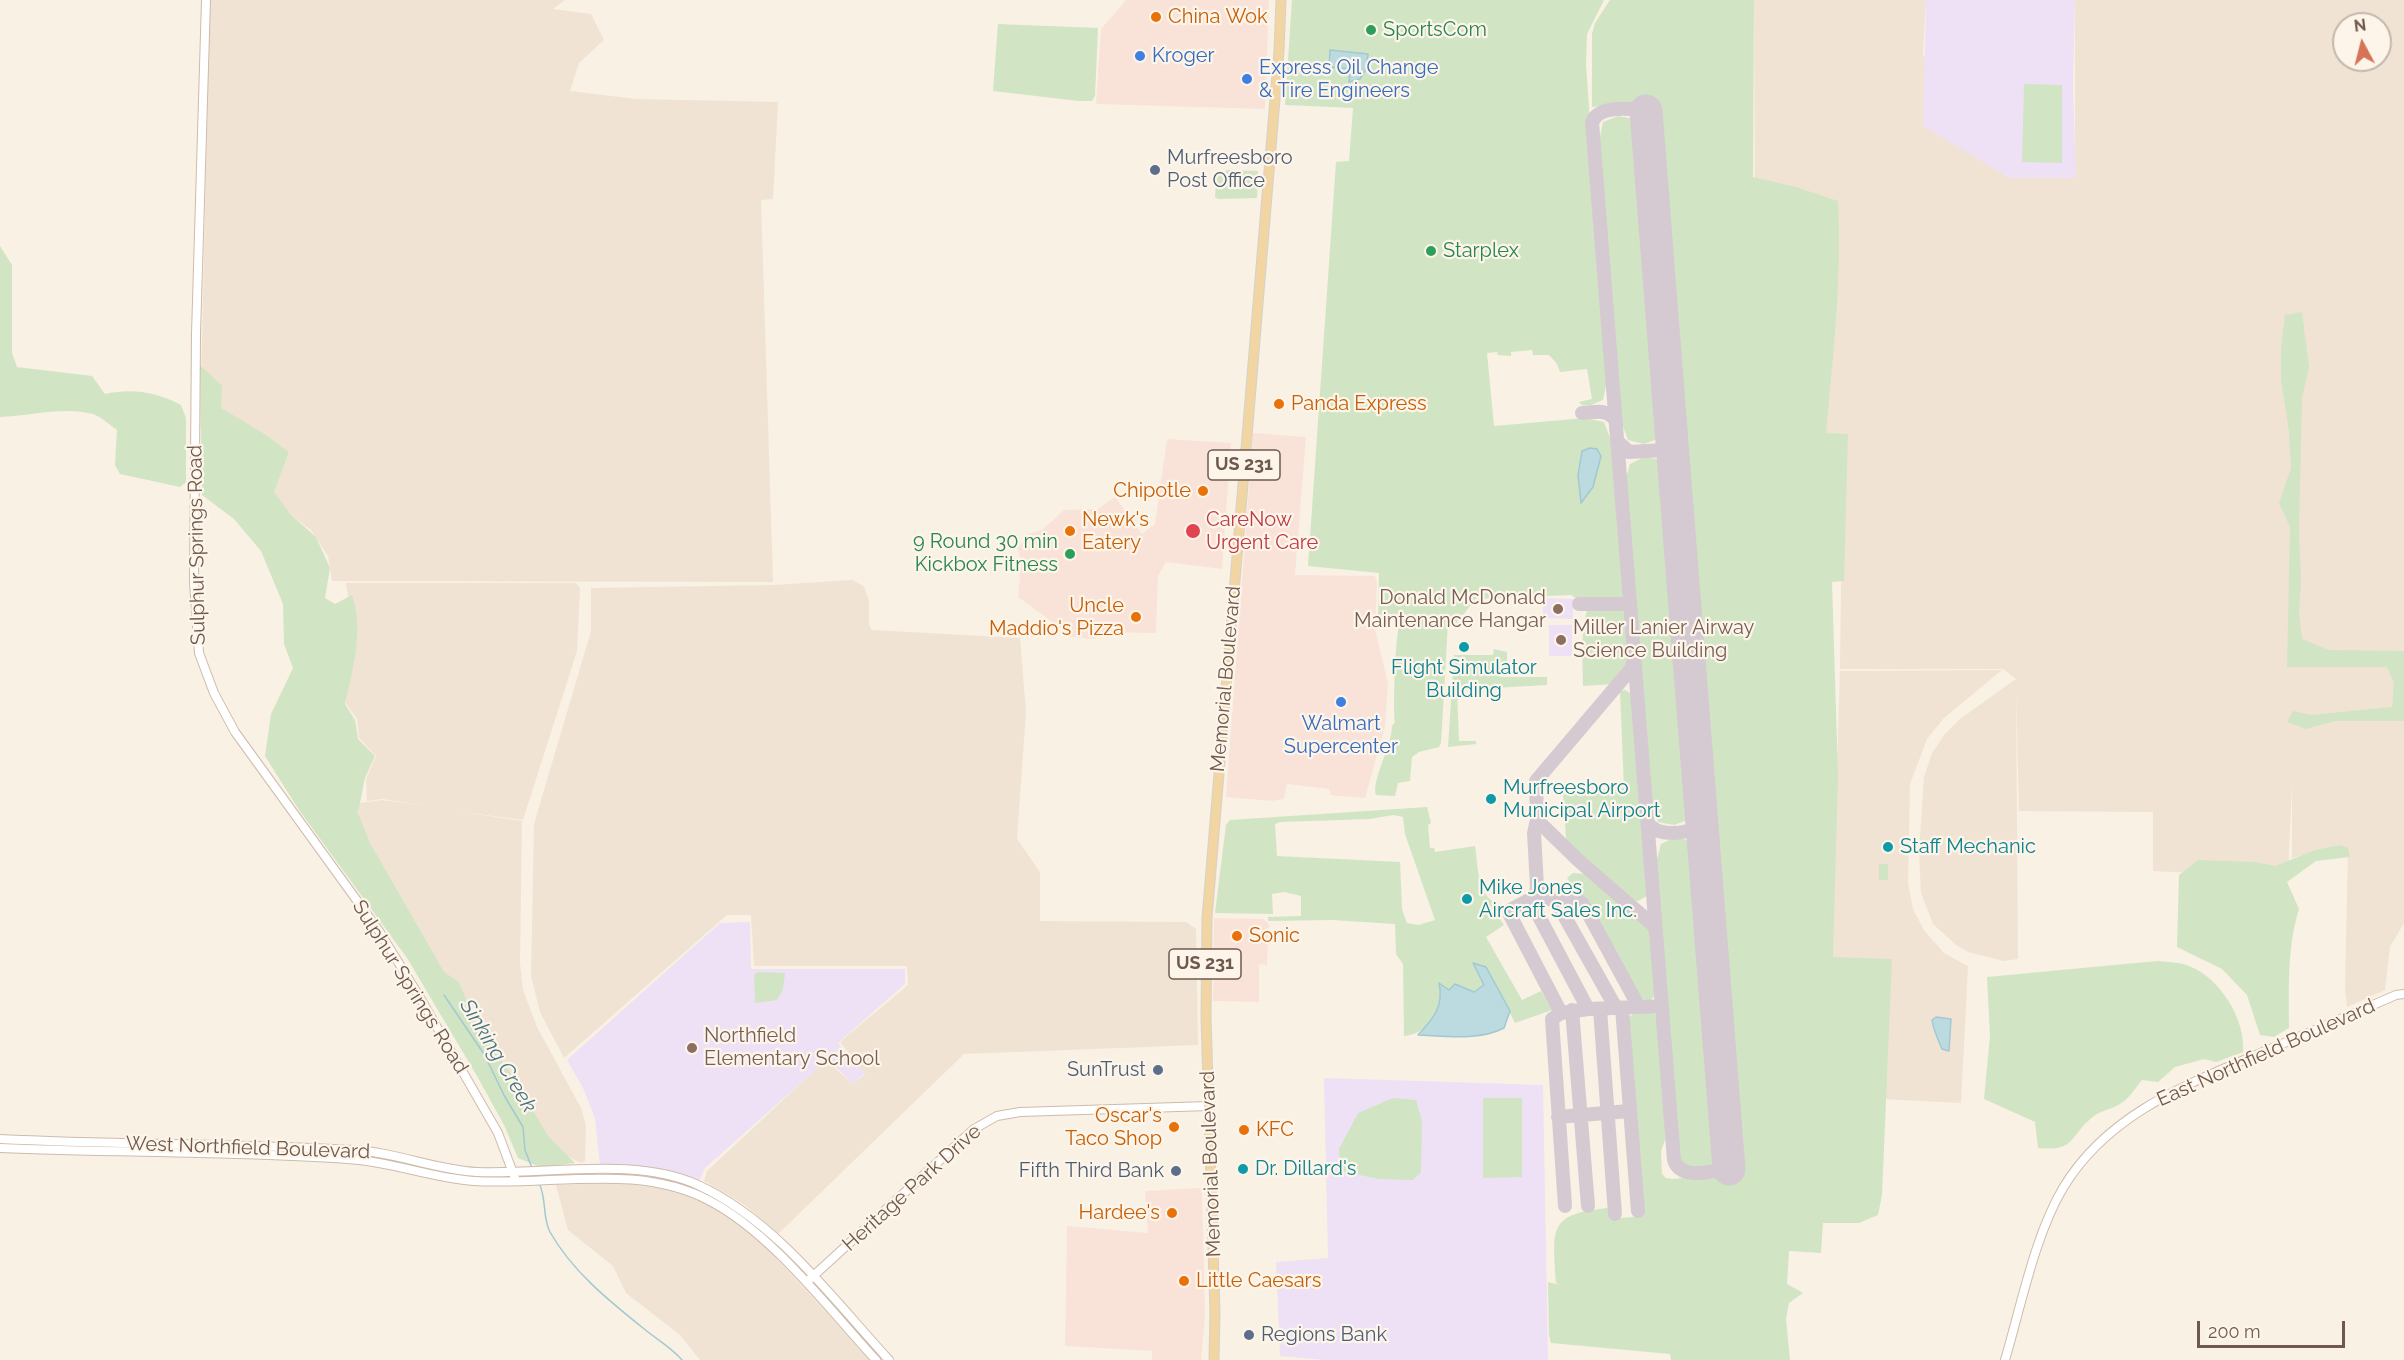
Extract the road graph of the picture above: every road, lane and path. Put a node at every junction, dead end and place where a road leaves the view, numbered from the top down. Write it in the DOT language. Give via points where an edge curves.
graph roads {
  1 [pos="206,0"];
  2 [pos="1281,0"];
  3 [pos="2404,987"];
  4 [pos="2400,994"];
  5 [pos="1209,1106"];
  6 [pos="0,1139"];
  7 [pos="0,1148"];
  8 [pos="514,1177"];
  9 [pos="809,1280"];
  10 [pos="845,1312"];
  11 [pos="838,1319"];
  12 [pos="876,1360"];
  13 [pos="890,1360"];
  14 [pos="1214,1360"];
  15 [pos="2005,1360"];
  1 -- 8 [label="main road, Sulphur Springs Road" via="195,368 194,583 199,653 235,732 379,931 423,1002 498,1133"];
  2 -- 5 [label="main road, Memorial Boulevard / US 231" via="1280,51 1210,866 1205,955"];
  3 -- 4 [label="main road, East Northfield Boulevard"];
  4 -- 15 [label="main road, East Northfield Boulevard" via="2186,1085 2128,1117 2101,1140 2074,1172 2046,1221"];
  5 -- 9 [label="main road, Heritage Park Drive" via="997,1116 969,1133"];
  5 -- 14 [label="main road, Memorial Boulevard / US 231"];
  6 -- 8 [label="main road, West Northfield Boulevard" via="356,1150"];
  7 -- 8 [label="main road, West Northfield Boulevard" via="347,1158 451,1178"];
  8 -- 9 [label="main road, West Northfield Boulevard" via="631,1179 685,1190 708,1199 749,1226"];
  9 -- 10 [label="main road, West Northfield Boulevard"];
  9 -- 11 [label="main road, West Northfield Boulevard"];
  10 -- 11 [label="main road"];
  10 -- 13 [label="main road, West Northfield Boulevard"];
  11 -- 12 [label="main road, West Northfield Boulevard"];
}
